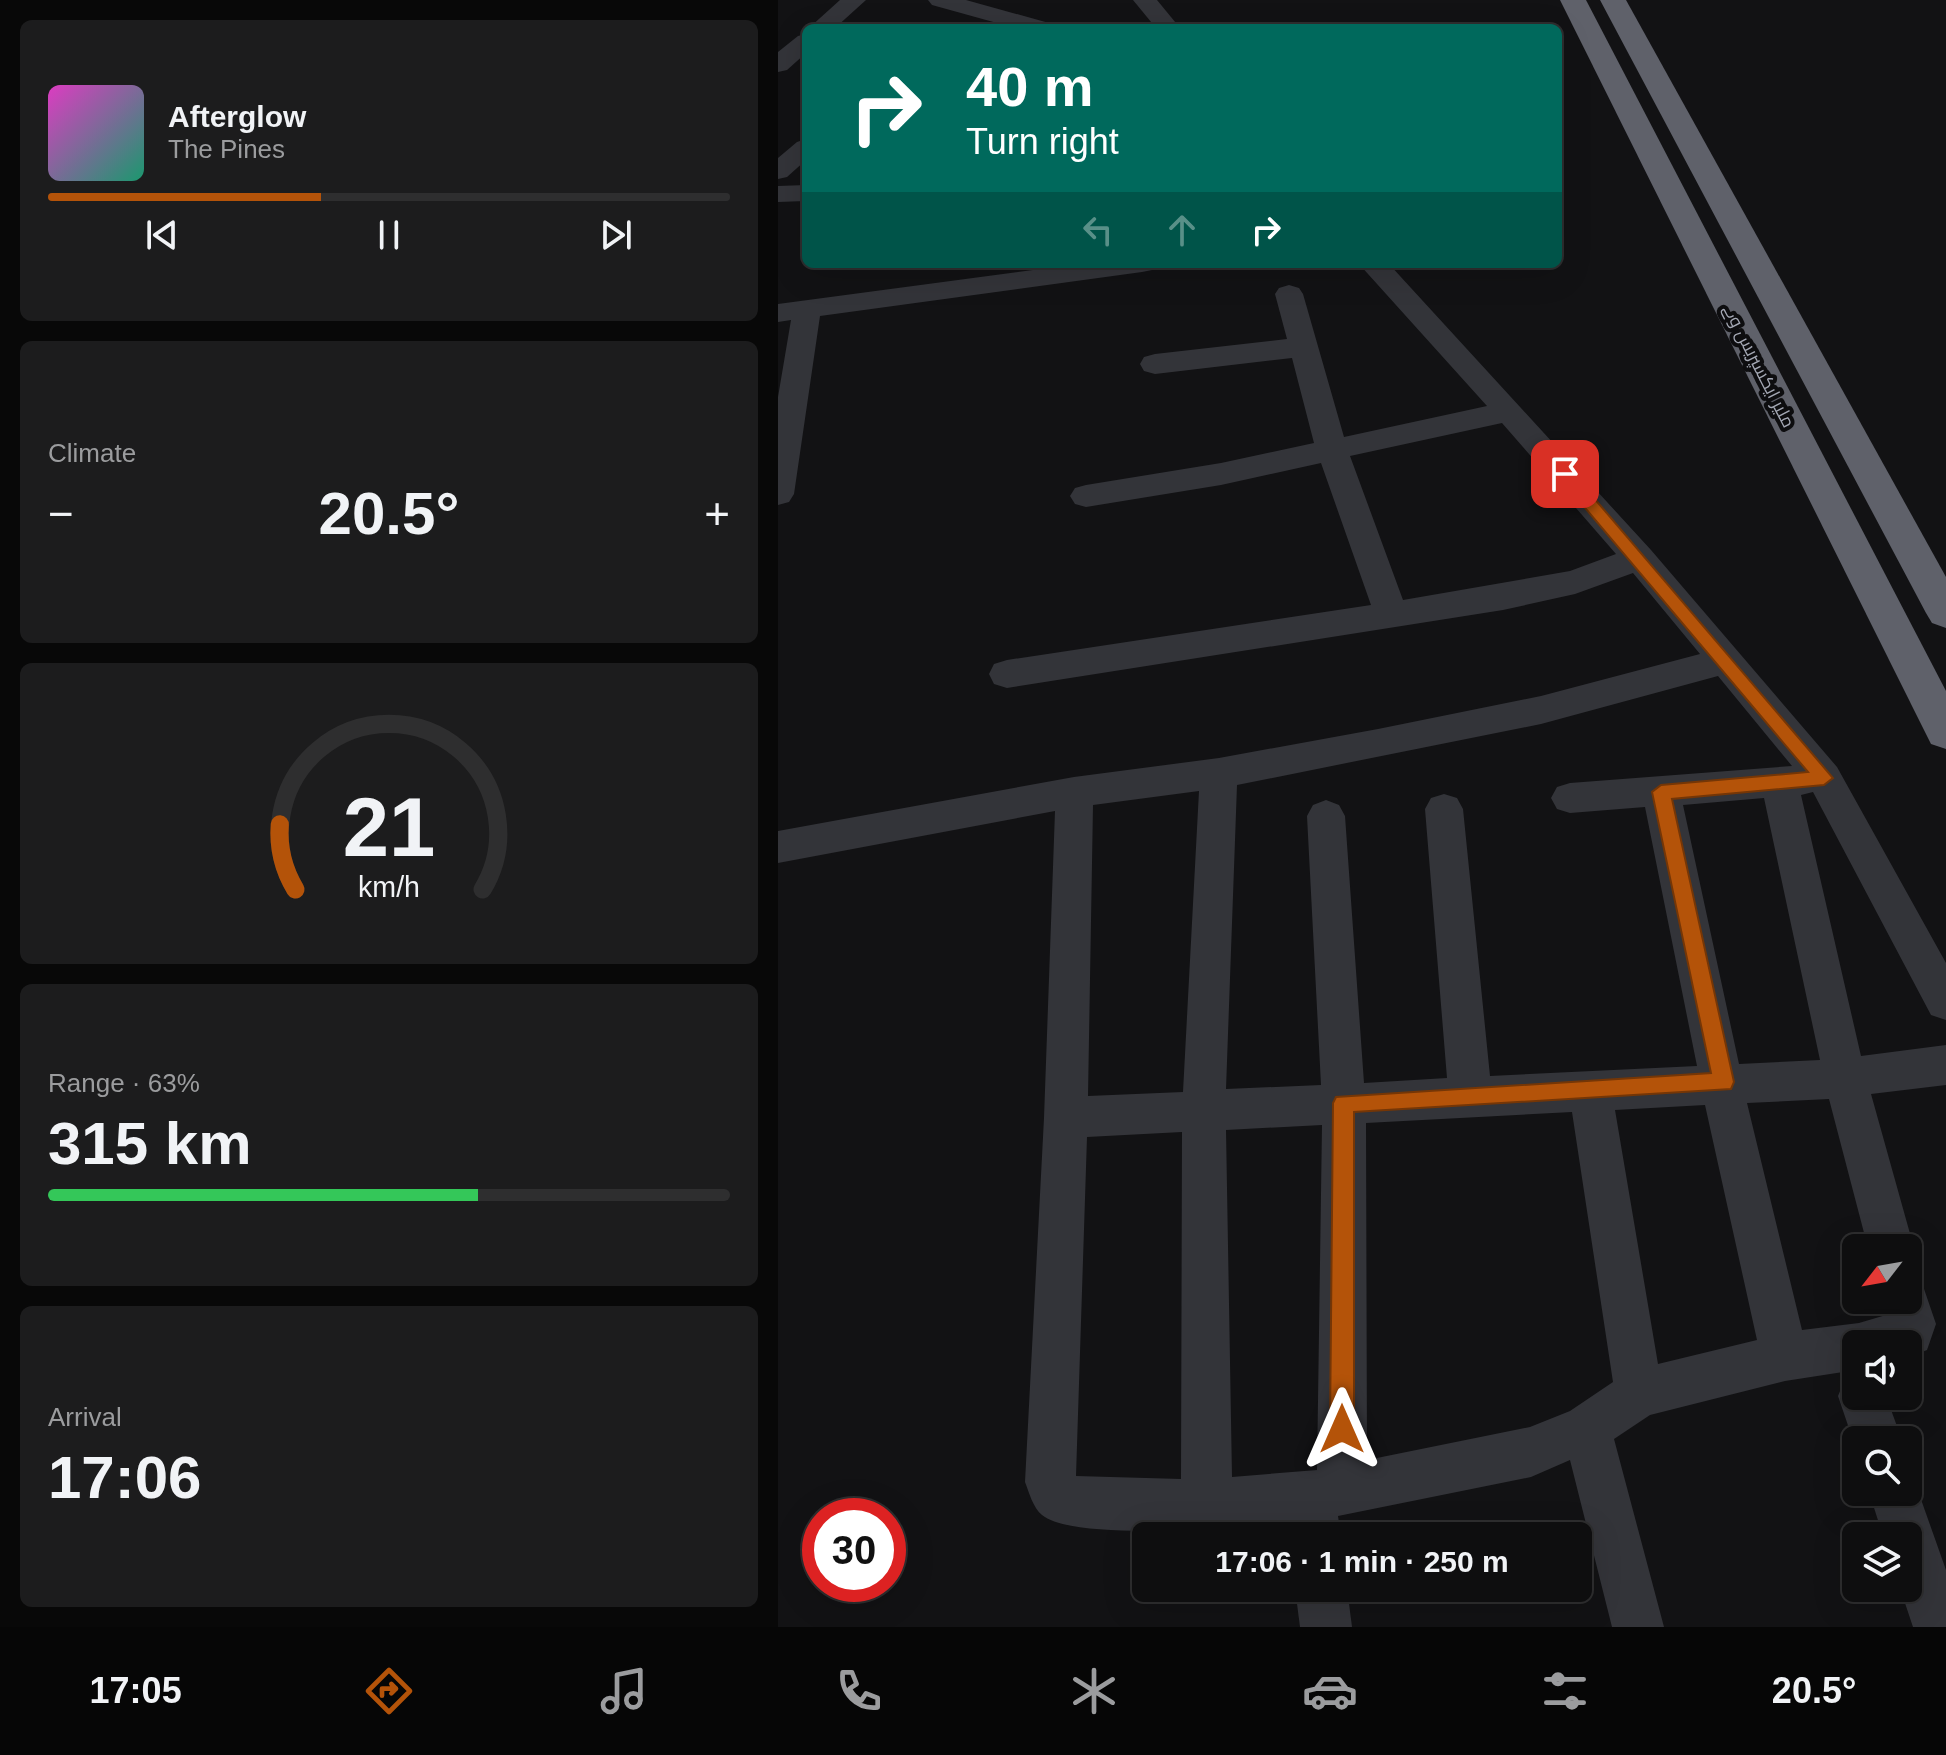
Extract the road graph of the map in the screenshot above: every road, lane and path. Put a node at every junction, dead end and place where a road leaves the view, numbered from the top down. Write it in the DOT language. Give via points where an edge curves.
graph roads {
  1 [pos="854,0"];
  2 [pos="940,0"];
  3 [pos="1145,0"];
  4 [pos="1573,0"];
  5 [pos="1613,0"];
  6 [pos="971,4"];
  7 [pos="826,24"];
  8 [pos="948,24"];
  9 [pos="1029,24"];
  10 [pos="1165,24"];
  11 [pos="802,44"];
  12 [pos="778,65"];
  13 [pos="802,150"];
  14 [pos="778,171"];
  15 [pos="802,193"];
  16 [pos="778,194"];
  17 [pos="1112,268"];
  18 [pos="1377,268"];
  19 [pos="1289,294"];
  20 [pos="792,311"];
  21 [pos="1303,347"];
  22 [pos="1155,364"];
  23 [pos="1509,411"];
  24 [pos="1332,450"];
  25 [pos="778,494"];
  26 [pos="1086,496"];
  27 [pos="1639,558"];
  28 [pos="1946,613"];
  29 [pos="1391,614"];
  30 [pos="1725,661"];
  31 [pos="1007,674"];
  32 [pos="1946,732"];
  33 [pos="1219,773"];
  34 [pos="1824,778"];
  35 [pos="1779,782"];
  36 [pos="1074,792"];
  37 [pos="1661,792"];
  38 [pos="1570,798"];
  39 [pos="1444,809"];
  40 [pos="1326,816"];
  41 [pos="778,847"];
  42 [pos="1946,1002"];
  43 [pos="1946,1065"];
  44 [pos="1845,1078"];
  45 [pos="1724,1082"];
  46 [pos="1590,1091"];
  47 [pos="1470,1097"];
  48 [pos="1344,1103"];
  49 [pos="1204,1111"];
  50 [pos="1066,1118"];
  51 [pos="1887,1234"];
  52 [pos="1842,1355"];
  53 [pos="1785,1357"];
  54 [pos="1639,1393"];
  55 [pos="1587,1428"];
  56 [pos="1207,1504"];
  57 [pos="1899,1506"];
  58 [pos="1322,1507"];
  59 [pos="1323,1602"];
  60 [pos="1326,1627"];
  61 [pos="1638,1627"];
  62 [pos="1939,1627"];
  1 -- 7 [label="street"];
  2 -- 6 [label="street"];
  3 -- 10 [label="street"];
  4 -- 32 [label="highway, ملیر ایکسپریس وے"];
  5 -- 28 [label="highway"];
  6 -- 8 [label="street"];
  6 -- 9 [label="street"];
  11 -- 12 [label="street"];
  13 -- 14 [label="street"];
  15 -- 16 [label="street"];
  17 -- 20 [label="street"];
  18 -- 23 [label="street"];
  19 -- 21 [label="street"];
  20 -- 25 [label="street"];
  21 -- 22 [label="street"];
  21 -- 24 [label="street"];
  23 -- 24 [label="street"];
  23 -- 27 [label="street"];
  24 -- 26 [label="street"];
  24 -- 29 [label="street"];
  27 -- 29 [label="street" via="1575,582"];
  27 -- 30 [label="street"];
  29 -- 31 [label="street"];
  30 -- 33 [label="street" via="1541,710"];
  30 -- 34 [label="street"];
  33 -- 36 [label="street"];
  33 -- 49 [label="street"];
  34 -- 35 [label="street"];
  34 -- 42 [label="street"];
  35 -- 37 [label="street"];
  35 -- 44 [label="street"];
  36 -- 41 [label="street"];
  36 -- 50 [label="street"];
  37 -- 38 [label="street"];
  37 -- 45 [label="street"];
  39 -- 47 [label="street"];
  40 -- 48 [label="street"];
  43 -- 44 [label="street"];
  44 -- 45 [label="street"];
  44 -- 51 [label="street"];
  45 -- 46 [label="street"];
  45 -- 53 [label="street"];
  46 -- 47 [label="street"];
  46 -- 54 [label="street"];
  47 -- 48 [label="street"];
  48 -- 49 [label="street"];
  48 -- 58 [label="street"];
  49 -- 50 [label="street"];
  49 -- 56 [label="street"];
  50 -- 56 [label="street" via="1050,1482 1070,1501"];
  52 -- 53 [label="street"];
  53 -- 54 [label="street"];
  54 -- 55 [label="street"];
  55 -- 58 [label="street" via="1531,1452"];
  55 -- 61 [label="street"];
  56 -- 58 [label="street"];
  57 -- 62 [label="street"];
  59 -- 60 [label="street"];
}
